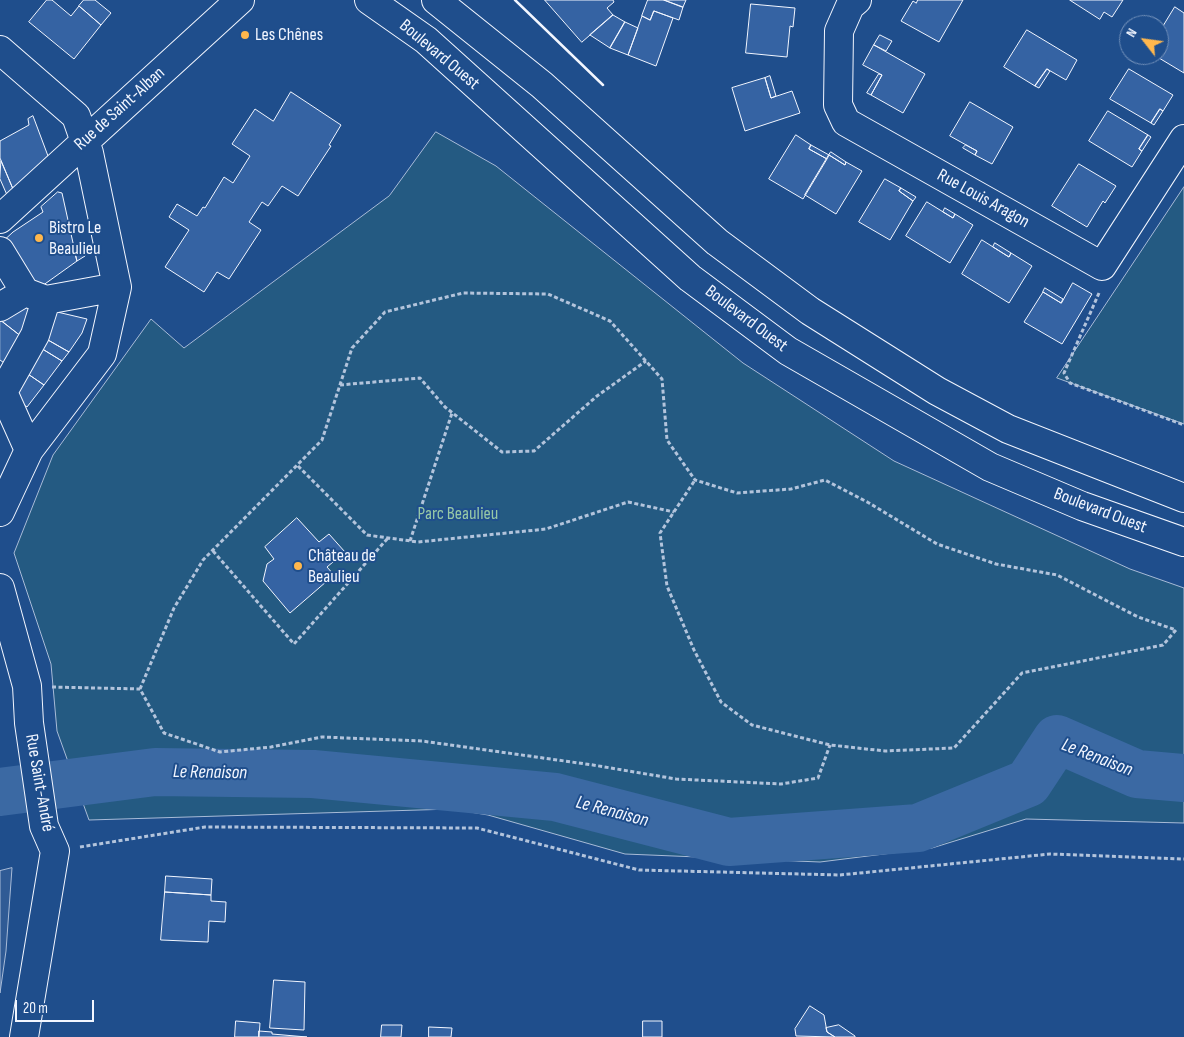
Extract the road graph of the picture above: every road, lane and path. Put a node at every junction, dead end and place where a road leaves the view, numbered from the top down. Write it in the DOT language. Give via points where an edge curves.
graph roads {
  1 [pos="240,0"];
  2 [pos="369,0"];
  3 [pos="436,0"];
  4 [pos="857,0"];
  5 [pos="0,50"];
  6 [pos="1184,139"];
  7 [pos="84,142"];
  8 [pos="0,219"];
  9 [pos="0,251"];
  10 [pos="1102,266"];
  11 [pos="117,287"];
  12 [pos="36,296"];
  13 [pos="0,307"];
  14 [pos="646,361"];
  15 [pos="340,385"];
  16 [pos="452,412"];
  17 [pos="1184,425"];
  18 [pos="29,450"];
  19 [pos="298,466"];
  20 [pos="695,480"];
  21 [pos="1184,498"];
  22 [pos="0,512"];
  23 [pos="674,512"];
  24 [pos="388,538"];
  25 [pos="410,541"];
  26 [pos="1184,542"];
  27 [pos="212,551"];
  28 [pos="0,588"];
  29 [pos="7,642"];
  30 [pos="26,686"];
  31 [pos="140,689"];
  32 [pos="830,745"];
  33 [pos="55,851"];
  34 [pos="1184,858"];
  35 [pos="24,1037"];
  1 -- 7 [label="street, Rue de Saint-Alban"];
  2 -- 26 [label="street, Boulevard Ouest" via="426,40 690,278 788,351 990,466 1082,506"];
  3 -- 21 [label="street" via="542,86 717,242 810,311 938,391 1008,429"];
  4 -- 10 [label="street, Rue Louis Aragon" via="850,6 840,31 838,105 846,122"];
  5 -- 7 [label="street" via="76,116"];
  6 -- 10 [label="street"];
  7 -- 8 [label="street, Rue de Saint-Alban"];
  7 -- 11 [label="street"];
  9 -- 12 [label="street"];
  10 -- 17 [label="path" via="1111,271 1064,373 1070,383"];
  11 -- 12 [label="street"];
  11 -- 18 [label="street" via="102,354"];
  12 -- 13 [label="street"];
  12 -- 18 [label="street" via="34,335 3,392"];
  14 -- 15 [label="path" via="610,321 548,294 463,293 385,312 352,348"];
  14 -- 16 [label="path" via="597,396 534,451 502,452"];
  14 -- 20 [label="path" via="662,379 667,440"];
  15 -- 16 [label="path" via="420,378"];
  15 -- 19 [label="path" via="322,440"];
  16 -- 25 [label="path"];
  18 -- 22 [label="street"];
  19 -- 24 [label="path" via="367,535"];
  19 -- 27 [label="path"];
  20 -- 23 [label="path"];
  20 -- 32 [label="path" via="737,493 791,489 825,480 937,544 996,564 1057,575 1138,617 1176,630 1163,645 1022,673 954,748 885,751"];
  23 -- 25 [label="path" via="628,502 546,529"];
  23 -- 32 [label="path" via="660,533 667,586 694,650 721,702 752,725"];
  24 -- 25 [label="path"];
  24 -- 27 [label="path" via="294,644"];
  27 -- 31 [label="path" via="174,608"];
  28 -- 29 [label="street, Rue Saint-André"];
  29 -- 30 [label="street, Rue Saint-André"];
  30 -- 31 [label="path"];
  30 -- 33 [label="street, Rue Saint-André" via="44,826"];
  31 -- 32 [label="path" via="164,733 220,752 322,737 422,742 676,779 781,784 818,778"];
  33 -- 34 [label="path" via="205,827 477,828 640,870 840,875 1050,854"];
  33 -- 35 [label="street, Rue Saint-André"];
}
